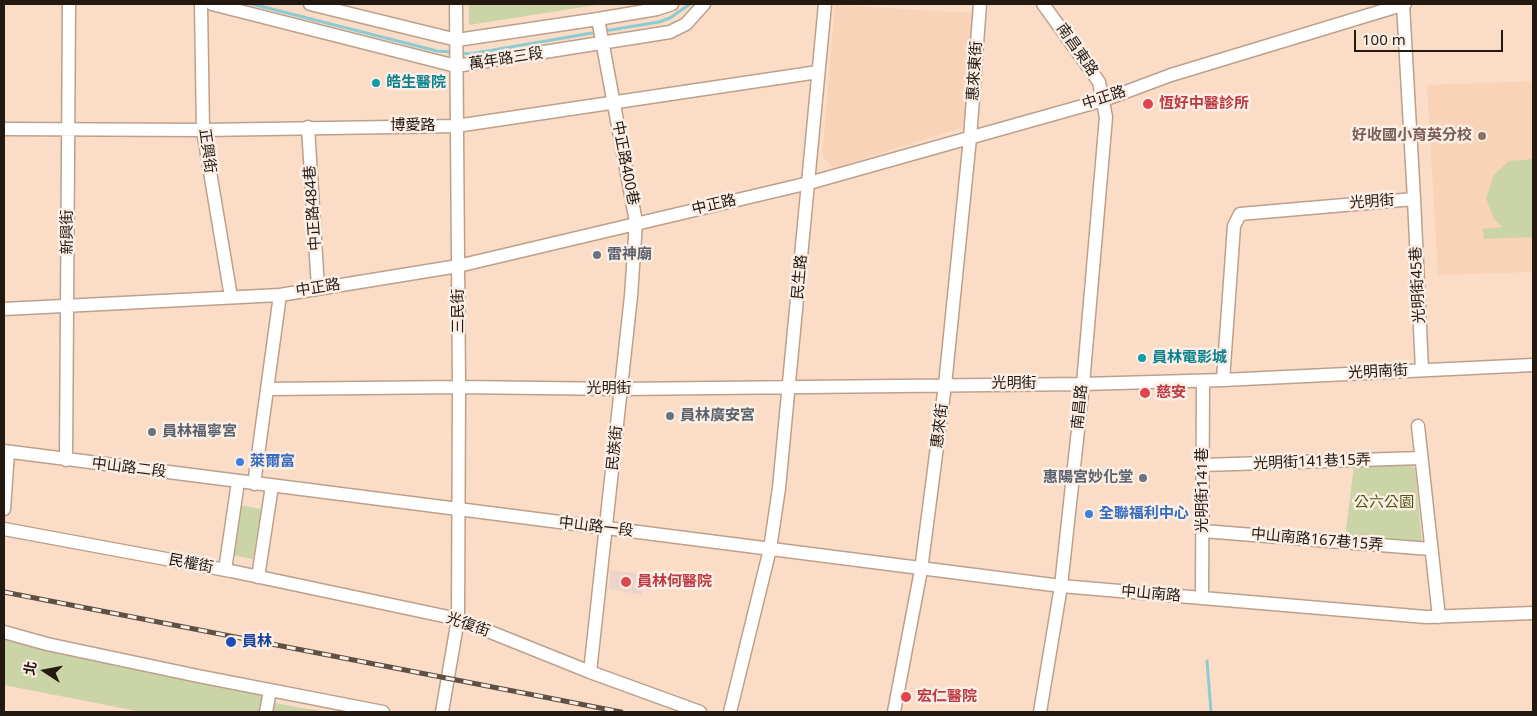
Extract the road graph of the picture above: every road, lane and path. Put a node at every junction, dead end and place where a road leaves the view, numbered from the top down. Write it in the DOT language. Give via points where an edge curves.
graph roads {
  1 [pos="69,4"];
  2 [pos="201,4"];
  3 [pos="212,4"];
  4 [pos="310,4"];
  5 [pos="456,4"];
  6 [pos="672,4"];
  7 [pos="704,4"];
  8 [pos="825,4"];
  9 [pos="980,4"];
  10 [pos="1043,4"];
  11 [pos="1403,4"];
  12 [pos="598,18"];
  13 [pos="457,40"];
  14 [pos="602,44"];
  15 [pos="456,66"];
  16 [pos="818,72"];
  17 [pos="1104,100"];
  18 [pos="613,103"];
  19 [pos="456,126"];
  20 [pos="308,127"];
  21 [pos="4,129"];
  22 [pos="68,130"];
  23 [pos="203,130"];
  24 [pos="970,138"];
  25 [pos="808,183"];
  26 [pos="1414,199"];
  27 [pos="636,222"];
  28 [pos="458,266"];
  29 [pos="318,288"];
  30 [pos="280,294"];
  31 [pos="230,297"];
  32 [pos="68,307"];
  33 [pos="4,310"];
  34 [pos="1533,365"];
  35 [pos="1422,370"];
  36 [pos="1223,380"];
  37 [pos="1203,381"];
  38 [pos="945,384"];
  39 [pos="1083,384"];
  40 [pos="459,386"];
  41 [pos="791,387"];
  42 [pos="268,389"];
  43 [pos="621,389"];
  44 [pos="1418,426"];
  45 [pos="6,452"];
  46 [pos="1421,458"];
  47 [pos="66,460"];
  48 [pos="1202,465"];
  49 [pos="238,482"];
  50 [pos="254,484"];
  51 [pos="272,486"];
  52 [pos="4,509"];
  53 [pos="458,509"];
  54 [pos="607,529"];
  55 [pos="4,530"];
  56 [pos="1203,531"];
  57 [pos="770,549"];
  58 [pos="1430,549"];
  59 [pos="225,570"];
  60 [pos="921,570"];
  61 [pos="258,577"];
  62 [pos="1061,586"];
  63 [pos="1202,598"];
  64 [pos="1533,613"];
  65 [pos="1439,617"];
  66 [pos="458,619"];
  67 [pos="4,632"];
  68 [pos="590,672"];
  69 [pos="270,691"];
  70 [pos="266,712"];
  71 [pos="383,712"];
  72 [pos="442,712"];
  73 [pos="700,712"];
  74 [pos="730,712"];
  75 [pos="894,712"];
  76 [pos="1040,712"];
  1 -- 22 [label="street, 新興街"];
  2 -- 23 [label="street, 正興街"];
  3 -- 15 [label="street, 萬年路三段"];
  4 -- 13 [label="street, 萬年路三段"];
  5 -- 13 [label="street, 三民街"];
  6 -- 12 [label="street, 萬年路三段"];
  7 -- 14 [label="street, 萬年路三段" via="686,24 670,32"];
  8 -- 16 [label="street, 民生路"];
  9 -- 24 [label="street, 惠來東街"];
  10 -- 17 [label="street, 南昌東路" via="1099,82"];
  11 -- 17 [label="street, 中正路" via="1171,75"];
  11 -- 26 [label="street, 光明街"];
  12 -- 13 [label="street, 萬年路三段"];
  12 -- 14 [label="street, 中正路400巷"];
  13 -- 15 [label="street, 三民街"];
  14 -- 15 [label="street, 萬年路三段"];
  14 -- 18 [label="street, 中正路400巷"];
  15 -- 19 [label="street, 三民街"];
  16 -- 18 [label="street, 博愛路"];
  16 -- 25 [label="street, 民生路"];
  17 -- 24 [label="street, 中正路"];
  17 -- 39 [label="street, 南昌路" via="1106,118"];
  18 -- 19 [label="street, 博愛路"];
  18 -- 27 [label="street, 中正路400巷"];
  19 -- 20 [label="street, 博愛路"];
  19 -- 28 [label="street, 三民街"];
  20 -- 23 [label="street, 博愛路"];
  20 -- 29 [label="street, 中正路484巷"];
  21 -- 22 [label="street, 博愛路"];
  22 -- 23 [label="street, 博愛路"];
  22 -- 32 [label="street, 新興街"];
  23 -- 31 [label="street, 正興街"];
  24 -- 25 [label="street, 中正路"];
  24 -- 38 [label="street, 惠來街"];
  25 -- 27 [label="street, 中正路"];
  25 -- 41 [label="street, 民生路"];
  26 -- 35 [label="street, 光明街45巷"];
  26 -- 36 [label="street, 光明街" via="1240,214 1234,226"];
  27 -- 28 [label="street, 中正路"];
  27 -- 43 [label="street, 民族街"];
  28 -- 29 [label="street, 中正路"];
  28 -- 40 [label="street, 三民街"];
  29 -- 30 [label="street, 中正路"];
  30 -- 31 [label="street, 中正路"];
  30 -- 42 [label="street"];
  31 -- 32 [label="street, 中正路"];
  32 -- 33 [label="street, 中正路"];
  32 -- 47 [label="street, 新興街"];
  34 -- 35 [label="street, 光明南街"];
  35 -- 36 [label="street, 光明南街"];
  36 -- 37 [label="street, 光明街"];
  37 -- 39 [label="street, 光明街"];
  37 -- 48 [label="street, 光明街141巷"];
  38 -- 39 [label="street, 光明街"];
  38 -- 41 [label="street, 光明街"];
  38 -- 60 [label="street, 惠來街"];
  39 -- 62 [label="street, 南昌路"];
  40 -- 42 [label="street, 光明街"];
  40 -- 43 [label="street, 光明街"];
  40 -- 53 [label="street, 三民街"];
  41 -- 43 [label="street, 光明街"];
  41 -- 57 [label="street, 民生路"];
  42 -- 50 [label="street"];
  43 -- 54 [label="street, 民族街"];
  44 -- 46 [label="street"];
  45 -- 47 [label="street, 中山路二段"];
  45 -- 52 [label="street"];
  46 -- 48 [label="street, 光明街141巷15弄"];
  46 -- 58 [label="street"];
  47 -- 49 [label="street, 中山路二段"];
  48 -- 56 [label="street, 光明街141巷"];
  49 -- 50 [label="street, 中山路二段"];
  49 -- 59 [label="street, 民權街"];
  50 -- 51 [label="street, 中山路一段"];
  51 -- 53 [label="street, 中山路一段"];
  51 -- 61 [label="street"];
  53 -- 54 [label="street, 中山路一段"];
  53 -- 66 [label="street, 三民街"];
  54 -- 57 [label="street, 中山路一段"];
  54 -- 68 [label="street, 民族街"];
  55 -- 59 [label="street, 民權街"];
  56 -- 58 [label="street, 中山南路167巷15弄"];
  56 -- 63 [label="street, 光明街141巷"];
  57 -- 60 [label="street, 中山南路"];
  57 -- 74 [label="street"];
  58 -- 65 [label="street"];
  59 -- 61 [label="street, 光復街"];
  60 -- 62 [label="street, 中山南路"];
  60 -- 75 [label="street, 惠來街"];
  61 -- 66 [label="street, 光復街"];
  62 -- 63 [label="street, 中山南路"];
  62 -- 76 [label="street, 南昌路"];
  63 -- 65 [label="street, 中山南路"];
  64 -- 65 [label="street, 中山南路"];
  66 -- 68 [label="street, 光復街"];
  66 -- 72 [label="street, 三民街"];
  67 -- 69 [label="street"];
  68 -- 73 [label="street, 光復街"];
  69 -- 70 [label="street"];
  69 -- 71 [label="street"];
}
